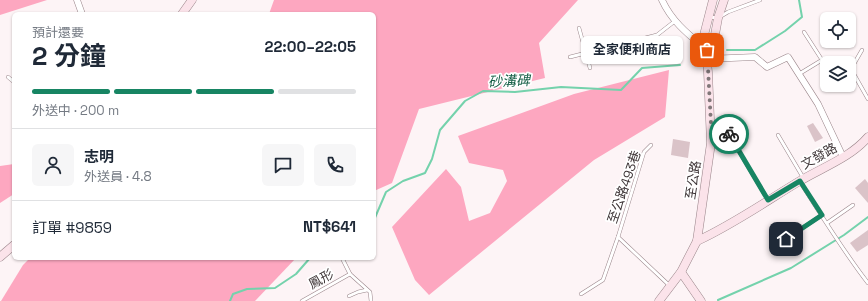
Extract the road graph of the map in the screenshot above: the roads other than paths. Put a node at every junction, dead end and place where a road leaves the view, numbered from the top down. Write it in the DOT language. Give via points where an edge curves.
graph roads {
  1 [pos="77,0"];
  2 [pos="192,0"];
  3 [pos="662,0"];
  4 [pos="713,0"];
  5 [pos="724,0"];
  6 [pos="760,0"];
  7 [pos="81,12"];
  8 [pos="183,12"];
  9 [pos="708,16"];
  10 [pos="718,18"];
  11 [pos="675,21"];
  12 [pos="580,28"];
  13 [pos="804,32"];
  14 [pos="707,50"];
  15 [pos="862,50"];
  16 [pos="585,53"];
  17 [pos="570,57"];
  18 [pos="820,57"];
  19 [pos="707,59"];
  20 [pos="856,60"];
  21 [pos="820,61"];
  22 [pos="590,68"];
  23 [pos="799,74"];
  24 [pos="8,77"];
  25 [pos="856,79"];
  26 [pos="12,80"];
  27 [pos="868,99"];
  28 [pos="711,124"];
  29 [pos="778,135"];
  30 [pos="867,140"];
  31 [pos="651,146"];
  32 [pos="843,157"];
  33 [pos="802,180"];
  34 [pos="768,200"];
  35 [pos="853,205"];
  36 [pos="822,215"];
  37 [pos="827,223"];
  38 [pos="618,237"];
  39 [pos="786,239"];
  40 [pos="697,241"];
  41 [pos="12,247"];
  42 [pos="0,257"];
  43 [pos="343,260"];
  44 [pos="681,272"];
  45 [pos="350,274"];
  46 [pos="868,283"];
  47 [pos="670,286"];
  48 [pos="367,290"];
  49 [pos="581,294"];
  50 [pos="350,296"];
  51 [pos="302,301"];
  52 [pos="371,301"];
  53 [pos="659,301"];
  54 [pos="701,301"];
  1 -- 7 [label="street"];
  2 -- 8 [label="street"];
  3 -- 11 [label="street"];
  4 -- 9 [label="street, 至公路"];
  5 -- 10 [label="street, 至公路"];
  6 -- 10 [label="lane"];
  9 -- 10 [label="lane"];
  9 -- 14 [label="street, 至公路" via="704,35"];
  10 -- 14 [label="street, 至公路" via="714,40"];
  11 -- 14 [label="street"];
  11 -- 16 [label="lane" via="657,35"];
  12 -- 16 [label="lane"];
  13 -- 18 [label="lane"];
  14 -- 19 [label="street, 至公路"];
  15 -- 20 [label="lane"];
  16 -- 17 [label="lane"];
  16 -- 22 [label="lane"];
  19 -- 23 [label="street" via="754,57 767,67 788,57"];
  19 -- 28 [label="street, 至公路"];
  21 -- 23 [label="lane"];
  23 -- 32 [label="street" via="818,104"];
  24 -- 26 [label="lane"];
  25 -- 27 [label="lane"];
  28 -- 34 [label="lane" via="725,128"];
  28 -- 40 [label="street, 至公路" via="711,143"];
  29 -- 33 [label="lane"];
  30 -- 32 [label="street, 文發路"];
  31 -- 38 [label="lane, 至公路493巷" via="644,152"];
  32 -- 33 [label="street, 文發路"];
  33 -- 34 [label="street, 文發路"];
  33 -- 36 [label="lane"];
  34 -- 40 [label="street, 文發路"];
  35 -- 37 [label="lane"];
  36 -- 37 [label="lane"];
  36 -- 39 [label="lane"];
  37 -- 46 [label="lane" via="833,236"];
  38 -- 47 [label="lane, 至公路493巷"];
  38 -- 49 [label="lane" via="603,280"];
  40 -- 44 [label="street, 至公路"];
  41 -- 42 [label="street"];
  43 -- 45 [label="lane, 鳳形"];
  44 -- 47 [label="street, 至公路"];
  44 -- 54 [label="street"];
  45 -- 48 [label="lane, 鳳形"];
  45 -- 51 [label="lane, 鳳形"];
  47 -- 53 [label="street, 至公路"];
  48 -- 50 [label="lane"];
  48 -- 52 [label="lane, 鳳形" via="370,292"];
}
